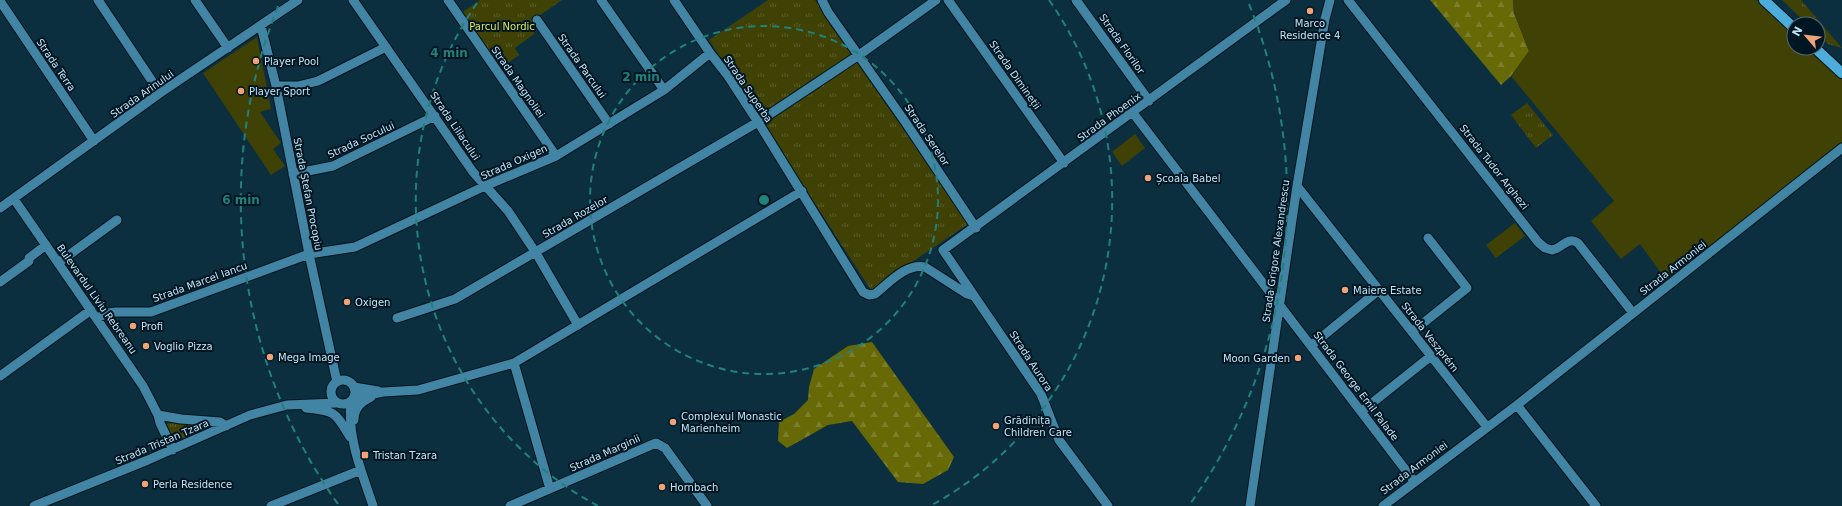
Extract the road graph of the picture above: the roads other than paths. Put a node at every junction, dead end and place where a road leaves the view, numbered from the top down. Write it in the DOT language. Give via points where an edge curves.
graph roads {
  1 [pos="98,0"];
  2 [pos="196,0"];
  3 [pos="298,0"];
  4 [pos="353,0"];
  5 [pos="448,0"];
  6 [pos="601,0"];
  7 [pos="674,0"];
  8 [pos="822,0"];
  9 [pos="936,0"];
  10 [pos="948,0"];
  11 [pos="1076,0"];
  12 [pos="1286,0"];
  13 [pos="1330,0"];
  14 [pos="1348,0"];
  15 [pos="1764,0"];
  16 [pos="0,1"];
  17 [pos="537,20"];
  18 [pos="1786,21"];
  19 [pos="261,26"];
  20 [pos="386,47"];
  21 [pos="228,48"];
  22 [pos="710,53"];
  23 [pos="859,55"];
  24 [pos="1823,56"];
  25 [pos="1842,74"];
  26 [pos="276,86"];
  27 [pos="664,90"];
  28 [pos="160,93"];
  29 [pos="1149,101"];
  30 [pos="1133,113"];
  31 [pos="435,116"];
  32 [pos="758,122"];
  33 [pos="609,124"];
  34 [pos="94,141"];
  35 [pos="1842,148"];
  36 [pos="556,156"];
  37 [pos="1064,163"];
  38 [pos="293,174"];
  39 [pos="485,186"];
  40 [pos="1297,186"];
  41 [pos="802,191"];
  42 [pos="14,199"];
  43 [pos="0,208"];
  44 [pos="117,220"];
  45 [pos="976,228"];
  46 [pos="1428,238"];
  47 [pos="46,245"];
  48 [pos="943,250"];
  49 [pos="536,253"];
  50 [pos="309,254"];
  51 [pos="29,258"];
  52 [pos="58,263"];
  53 [pos="0,276"];
  54 [pos="0,282"];
  55 [pos="1379,290"];
  56 [pos="974,296"];
  57 [pos="1280,305"];
  58 [pos="91,310"];
  59 [pos="1633,313"];
  60 [pos="97,318"];
  61 [pos="397,318"];
  62 [pos="578,325"];
  63 [pos="1412,332"];
  64 [pos="1312,346"];
  65 [pos="1431,356"];
  66 [pos="514,363"];
  67 [pos="0,376"];
  68 [pos="341,381"];
  69 [pos="354,387"];
  70 [pos="383,392"];
  71 [pos="331,394"];
  72 [pos="352,400"];
  73 [pos="299,403"];
  74 [pos="338,403"];
  75 [pos="287,405"];
  76 [pos="1517,405"];
  77 [pos="1362,411"];
  78 [pos="158,415"];
  79 [pos="226,426"];
  80 [pos="1487,427"];
  81 [pos="351,430"];
  82 [pos="353,442"];
  83 [pos="173,450"];
  84 [pos="361,470"];
  85 [pos="1414,481"];
  86 [pos="550,489"];
  87 [pos="34,506"];
  88 [pos="271,506"];
  89 [pos="373,506"];
  90 [pos="510,506"];
  91 [pos="707,506"];
  92 [pos="1108,506"];
  93 [pos="1250,506"];
  94 [pos="1383,506"];
  95 [pos="1596,506"];
  1 -- 28 [label="street"];
  2 -- 21 [label="street"];
  3 -- 19 [label="street, Strada Arinului"];
  4 -- 20 [label="street, Strada Liliacului"];
  5 -- 36 [label="street, Strada Magnoliei"];
  6 -- 27 [label="street"];
  7 -- 22 [label="street, Strada Superba"];
  8 -- 23 [label="street, Strada Serelor"];
  9 -- 23 [label="street, Strada Rozelor"];
  10 -- 37 [label="street, Strada Dimineții"];
  11 -- 29 [label="street, Strada Florilor"];
  12 -- 29 [label="street, Strada Phoenix"];
  13 -- 40 [label="street, Strada Grigore Alexandrescu"];
  14 -- 59 [label="street, Strada Tudor Arghezi" via="1538,242 1552,250 1569,241 1576,242"];
  15 -- 18 [label="main road"];
  16 -- 34 [label="street, Strada Terra"];
  17 -- 33 [label="street, Strada Parcului"];
  19 -- 21 [label="street, Strada Arinului"];
  19 -- 26 [label="street, Strada Ștefan Procopiu"];
  20 -- 26 [label="street" via="318,81 298,86"];
  20 -- 31 [label="street, Strada Liliacului"];
  21 -- 28 [label="street, Strada Arinului"];
  22 -- 27 [label="street, Strada Oxigen"];
  22 -- 32 [label="street, Strada Superba"];
  23 -- 32 [label="street, Strada Rozelor"];
  23 -- 45 [label="street, Strada Serelor"];
  24 -- 25 [label="main road"];
  26 -- 38 [label="street, Strada Ștefan Procopiu"];
  27 -- 33 [label="street, Strada Oxigen"];
  28 -- 34 [label="street, Strada Arinului"];
  29 -- 30 [label="street, Strada Phoenix"];
  30 -- 37 [label="street, Strada Phoenix"];
  30 -- 57 [label="street, Strada George Emil Palade"];
  31 -- 38 [label="street, Strada Socului" via="333,166"];
  31 -- 39 [label="street, Strada Liliacului"];
  32 -- 41 [label="street, Strada Superba"];
  32 -- 49 [label="street, Strada Rozelor"];
  33 -- 36 [label="street, Strada Oxigen"];
  34 -- 42 [label="street, Strada Arinului"];
  35 -- 59 [label="street, Strada Armoniei"];
  36 -- 39 [label="street, Strada Oxigen"];
  37 -- 45 [label="street, Strada Phoenix"];
  38 -- 50 [label="street, Strada Ștefan Procopiu"];
  39 -- 49 [label="street, Strada Liliacului" via="508,211"];
  39 -- 50 [label="street, Strada Oxigen" via="355,247"];
  40 -- 55 [label="street, Strada Veszprém"];
  40 -- 57 [label="street, Strada Grigore Alexandrescu"];
  41 -- 56 [label="street, Strada Superba" via="861,290 866,294 875,294 906,270 925,266"];
  41 -- 62 [label="street"];
  42 -- 43 [label="street, Strada Arinului"];
  42 -- 47 [label="street, Bulevardul Liviu Rebreanu"];
  44 -- 52 [label="street"];
  45 -- 48 [label="street, Strada Phoenix"];
  46 -- 63 [label="street" via="1467,288"];
  47 -- 51 [label="street"];
  47 -- 52 [label="street, Bulevardul Liviu Rebreanu"];
  48 -- 56 [label="street, Strada Aurora"];
  49 -- 61 [label="street, Strada Rozelor" via="455,299"];
  49 -- 62 [label="street, Strada Liliacului"];
  50 -- 60 [label="street, Strada Marcel Iancu" via="151,312 116,312"];
  50 -- 68 [label="street, Strada Ștefan Procopiu" via="335,367"];
  51 -- 53 [label="street" via="26,257"];
  51 -- 54 [label="street" via="29,261"];
  52 -- 58 [label="street, Bulevardul Liviu Rebreanu"];
  55 -- 63 [label="street, Strada Veszprém"];
  55 -- 64 [label="street"];
  56 -- 92 [label="street, Strada Aurora" via="1041,394 1059,440"];
  57 -- 64 [label="street, Strada George Emil Palade"];
  57 -- 93 [label="street, Strada Grigore Alexandrescu"];
  58 -- 60 [label="street, Bulevardul Liviu Rebreanu"];
  58 -- 67 [label="street"];
  59 -- 76 [label="street, Strada Armoniei"];
  60 -- 78 [label="street, Bulevardul Liviu Rebreanu" via="143,386"];
  62 -- 66 [label="street"];
  63 -- 65 [label="street, Strada Veszprém"];
  64 -- 77 [label="street, Strada George Emil Palade"];
  65 -- 77 [label="street"];
  65 -- 80 [label="street, Strada Veszprém"];
  66 -- 70 [label="street" via="418,390"];
  66 -- 86 [label="street"];
  68 -- 69 [label="street"];
  68 -- 71 [label="street" via="332,386"];
  69 -- 70 [label="street"];
  69 -- 72 [label="street"];
  70 -- 72 [label="street"];
  70 -- 82 [label="street" via="365,400 356,410"];
  71 -- 73 [label="street, Strada Tristan Tzara"];
  71 -- 74 [label="street"];
  72 -- 74 [label="street" via="348,404"];
  72 -- 81 [label="street"];
  73 -- 74 [label="street, Strada Tristan Tzara"];
  73 -- 75 [label="street, Strada Tristan Tzara"];
  74 -- 81 [label="street"];
  75 -- 79 [label="street, Strada Tristan Tzara" via="250,415"];
  75 -- 82 [label="street" via="330,412 342,421"];
  76 -- 80 [label="street, Strada Armoniei"];
  76 -- 95 [label="street"];
  77 -- 85 [label="street, Strada George Emil Palade"];
  78 -- 79 [label="street" via="220,422"];
  78 -- 83 [label="street, Bulevardul Liviu Rebreanu"];
  79 -- 83 [label="street, Strada Tristan Tzara"];
  80 -- 85 [label="street, Strada Armoniei"];
  81 -- 82 [label="street"];
  82 -- 84 [label="street"];
  83 -- 87 [label="street, Strada Tristan Tzara"];
  84 -- 88 [label="street"];
  84 -- 89 [label="street"];
  85 -- 94 [label="street, Strada Armoniei"];
  86 -- 90 [label="street, Strada Marginii"];
  86 -- 91 [label="street, Strada Marginii" via="656,443 665,448"];
}
